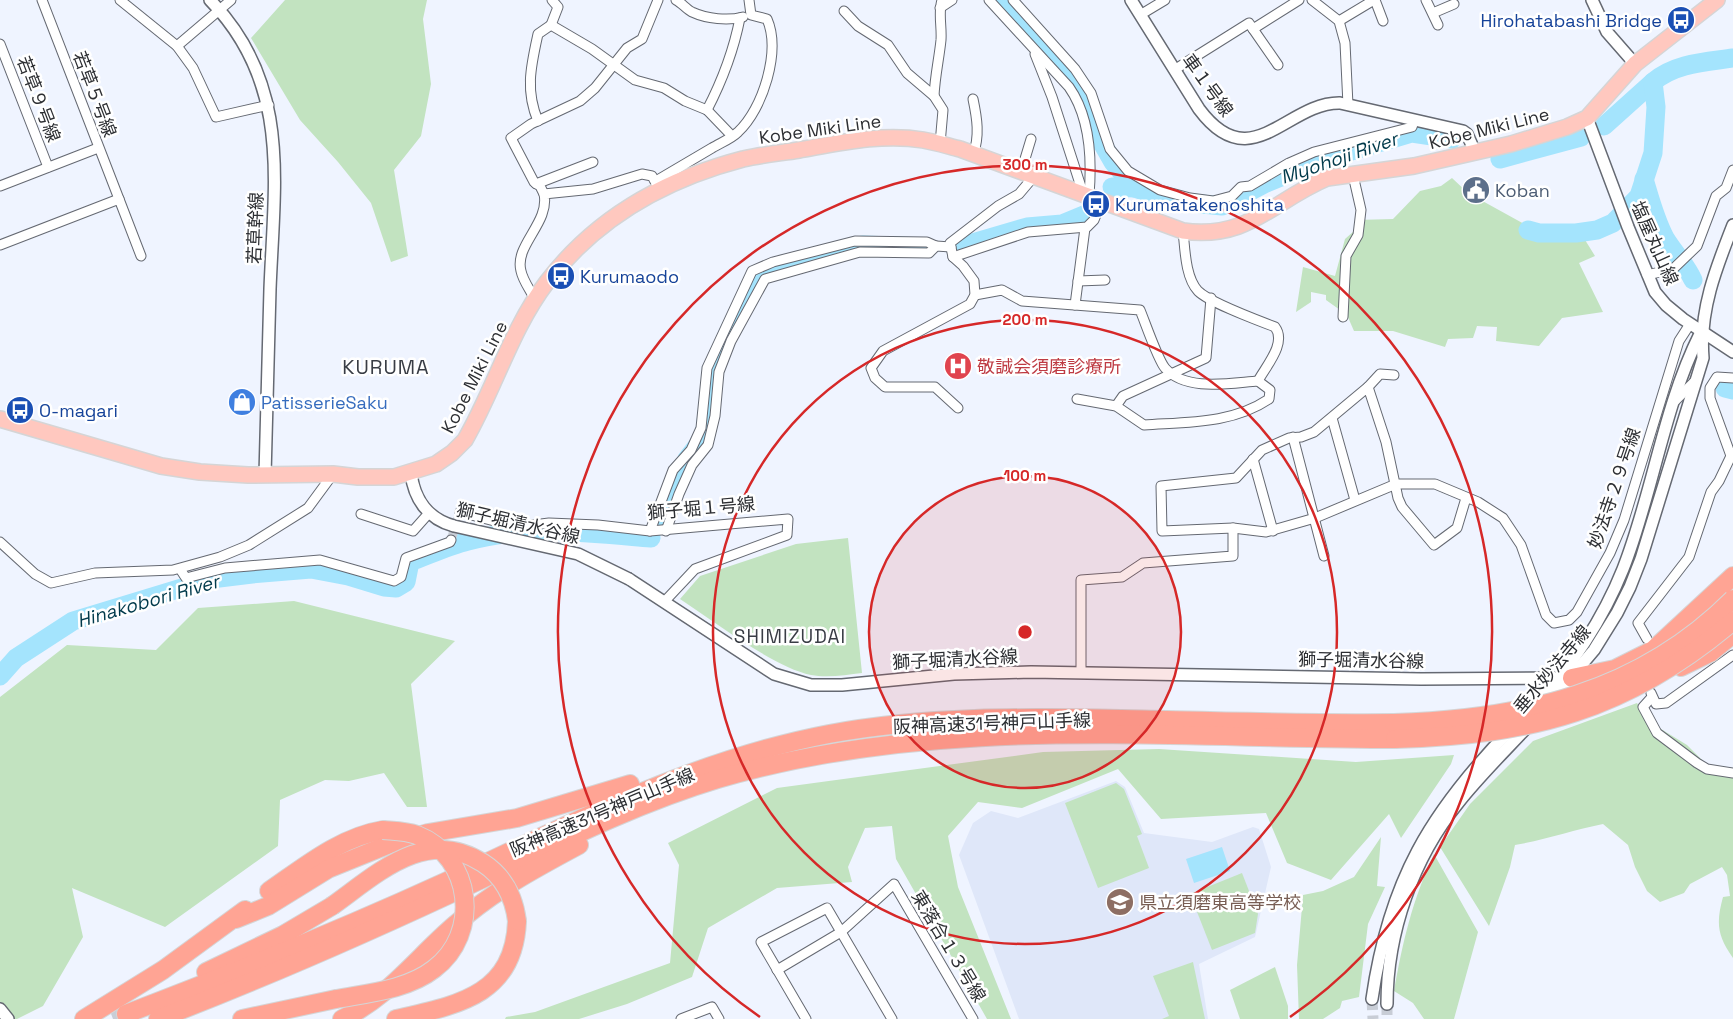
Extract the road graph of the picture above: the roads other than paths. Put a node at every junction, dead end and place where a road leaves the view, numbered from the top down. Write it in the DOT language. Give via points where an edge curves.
graph roads {
  1 [pos="42,0"];
  2 [pos="120,0"];
  3 [pos="210,0"];
  4 [pos="231,0"];
  5 [pos="552,0"];
  6 [pos="658,0"];
  7 [pos="676,0"];
  8 [pos="749,0"];
  9 [pos="952,0"];
  10 [pos="989,0"];
  11 [pos="1013,0"];
  12 [pos="1131,0"];
  13 [pos="1164,0"];
  14 [pos="1299,0"];
  15 [pos="1312,0"];
  16 [pos="1426,0"];
  17 [pos="1592,0"];
  18 [pos="1717,0"];
  19 [pos="1371,1"];
  20 [pos="941,4"];
  21 [pos="1454,4"];
  22 [pos="220,10"];
  23 [pos="844,12"];
  24 [pos="1433,13"];
  25 [pos="751,15"];
  26 [pos="1140,15"];
  27 [pos="740,18"];
  28 [pos="1339,21"];
  29 [pos="1383,21"];
  30 [pos="551,25"];
  31 [pos="1438,25"];
  32 [pos="1253,29"];
  33 [pos="0,44"];
  34 [pos="177,46"];
  35 [pos="1034,50"];
  36 [pos="1278,64"];
  37 [pos="1635,64"];
  38 [pos="614,65"];
  39 [pos="1174,70"];
  40 [pos="934,96"];
  41 [pos="973,99"];
  42 [pos="268,105"];
  43 [pos="1348,105"];
  44 [pos="707,110"];
  45 [pos="1587,118"];
  46 [pos="1414,120"];
  47 [pos="538,121"];
  48 [pos="732,136"];
  49 [pos="1032,139"];
  50 [pos="940,144"];
  51 [pos="98,148"];
  52 [pos="1475,152"];
  53 [pos="973,155"];
  54 [pos="593,162"];
  55 [pos="48,167"];
  56 [pos="1733,170"];
  57 [pos="1026,174"];
  58 [pos="1353,175"];
  59 [pos="536,184"];
  60 [pos="657,185"];
  61 [pos="0,186"];
  62 [pos="544,194"];
  63 [pos="1091,196"];
  64 [pos="119,199"];
  65 [pos="1733,225"];
  66 [pos="1085,228"];
  67 [pos="1183,231"];
  68 [pos="0,245"];
  69 [pos="936,246"];
  70 [pos="951,247"];
  71 [pos="141,256"];
  72 [pos="953,257"];
  73 [pos="1647,275"];
  74 [pos="1105,280"];
  75 [pos="1078,281"];
  76 [pos="975,295"];
  77 [pos="1212,298"];
  78 [pos="535,300"];
  79 [pos="1075,305"];
  80 [pos="1343,317"];
  81 [pos="1690,324"];
  82 [pos="1701,333"];
  83 [pos="1733,352"];
  84 [pos="1174,374"];
  85 [pos="1394,375"];
  86 [pos="1733,378"];
  87 [pos="1695,380"];
  88 [pos="1258,381"];
  89 [pos="1368,387"];
  90 [pos="1077,399"];
  91 [pos="1661,400"];
  92 [pos="1674,403"];
  93 [pos="1116,406"];
  94 [pos="958,408"];
  95 [pos="1332,418"];
  96 [pos="0,419"];
  97 [pos="1293,437"];
  98 [pos="1253,459"];
  99 [pos="411,473"];
  100 [pos="333,474"];
  101 [pos="265,475"];
  102 [pos="1396,484"];
  103 [pos="1466,498"];
  104 [pos="1355,500"];
  105 [pos="460,512"];
  106 [pos="429,513"];
  107 [pos="361,514"];
  108 [pos="1315,518"];
  109 [pos="1232,528"];
  110 [pos="666,530"];
  111 [pos="650,531"];
  112 [pos="1273,531"];
  113 [pos="451,540"];
  114 [pos="0,542"];
  115 [pos="1324,556"];
  116 [pos="180,569"];
  117 [pos="1733,576"];
  118 [pos="1733,599"];
  119 [pos="664,602"];
  120 [pos="1733,621"];
  121 [pos="1733,634"];
  122 [pos="1647,639"];
  123 [pos="1733,655"];
  124 [pos="1081,673"];
  125 [pos="1565,678"];
  126 [pos="1394,731"];
  127 [pos="762,751"];
  128 [pos="1733,773"];
  129 [pos="717,779"];
  130 [pos="236,919"];
  131 [pos="842,932"];
  132 [pos="777,970"];
  133 [pos="1372,999"];
  134 [pos="1387,1004"];
  135 [pos="0,1009"];
  136 [pos="8,1019"];
  137 [pos="84,1019"];
  138 [pos="158,1019"];
  139 [pos="242,1019"];
  140 [pos="342,1019"];
  141 [pos="396,1019"];
  142 [pos="681,1019"];
  143 [pos="719,1019"];
  144 [pos="806,1019"];
  145 [pos="892,1019"];
  146 [pos="973,1019"];
  1 -- 51 [label="street, 若草５号線"];
  2 -- 34 [label="street"];
  3 -- 22 [label="street, 若草幹線"];
  4 -- 22 [label="street"];
  5 -- 30 [label="street" via="558,7"];
  6 -- 38 [label="street" via="642,39 627,48"];
  7 -- 27 [label="street" via="702,15 732,20"];
  8 -- 25 [label="street"];
  9 -- 20 [label="street"];
  10 -- 35 [label="street"];
  11 -- 46 [label="street" via="1091,93 1110,149 1128,172 1160,190 1214,201 1232,196 1241,187 1250,186 1314,152 1412,127"];
  12 -- 26 [label="street, 車１号線"];
  13 -- 26 [label="street"];
  14 -- 32 [label="street"];
  15 -- 28 [label="street"];
  16 -- 24 [label="street"];
  17 -- 37 [label="street" via="1607,32"];
  18 -- 37 [label="main road, Kobe Miki Line"];
  19 -- 28 [label="street"];
  19 -- 29 [label="street"];
  20 -- 40 [label="street" via="942,29"];
  21 -- 24 [label="street"];
  22 -- 34 [label="street"];
  22 -- 42 [label="street, 若草幹線" via="252,60"];
  23 -- 40 [label="street" via="888,45 907,73"];
  24 -- 31 [label="street"];
  25 -- 27 [label="street"];
  25 -- 48 [label="street" via="767,19 770,26 771,64 766,86 754,111"];
  26 -- 39 [label="street, 車１号線"];
  27 -- 44 [label="street" via="720,83"];
  28 -- 43 [label="street" via="1345,43"];
  30 -- 38 [label="street"];
  30 -- 47 [label="street" via="538,34 529,72 531,105"];
  32 -- 36 [label="street"];
  32 -- 39 [label="street" via="1249,23"];
  33 -- 55 [label="street, 若草９号線"];
  34 -- 42 [label="street" via="193,68 216,117"];
  35 -- 63 [label="street"];
  35 -- 63 [label="street" via="1077,99 1088,136"];
  37 -- 45 [label="main road, Kobe Miki Line"];
  38 -- 44 [label="street" via="635,80 664,88 685,102"];
  38 -- 47 [label="street" via="580,101"];
  39 -- 43 [label="street, 車１号線" via="1208,120 1222,133 1236,138 1275,131 1321,105"];
  40 -- 50 [label="street" via="943,110"];
  41 -- 53 [label="street" via="978,124"];
  42 -- 101 [label="street, 若草幹線" via="275,144"];
  43 -- 46 [label="street, 車１号線"];
  44 -- 48 [label="street"];
  45 -- 52 [label="main road, Kobe Miki Line" via="1567,128"];
  45 -- 73 [label="street, 塩屋丸山線"];
  46 -- 52 [label="street, 車１号線" via="1463,131"];
  47 -- 59 [label="street" via="511,138"];
  48 -- 60 [label="street"];
  49 -- 57 [label="street"];
  50 -- 53 [label="main road, Kobe Miki Line"];
  50 -- 60 [label="main road, Kobe Miki Line" via="907,138 876,138 816,146 744,159"];
  51 -- 55 [label="street"];
  51 -- 64 [label="street, 若草５号線"];
  52 -- 58 [label="main road, Kobe Miki Line"];
  53 -- 57 [label="main road, Kobe Miki Line"];
  54 -- 59 [label="street"];
  55 -- 61 [label="street"];
  56 -- 73 [label="street" via="1726,188 1716,196 1697,246 1673,269"];
  57 -- 63 [label="main road, Kobe Miki Line"];
  57 -- 70 [label="street" via="1030,181 1019,194 998,206 950,244"];
  58 -- 67 [label="main road, Kobe Miki Line" via="1327,178 1313,184 1244,226 1206,234"];
  58 -- 80 [label="street" via="1361,210 1358,235 1346,256"];
  59 -- 62 [label="street"];
  60 -- 62 [label="street" via="652,176 642,174 594,189"];
  60 -- 78 [label="main road, Kobe Miki Line" via="594,232 552,275"];
  62 -- 78 [label="street" via="544,211 520,257 521,271"];
  63 -- 66 [label="street" via="1094,220"];
  63 -- 67 [label="main road, Kobe Miki Line"];
  64 -- 68 [label="street"];
  64 -- 71 [label="street, 若草５号線"];
  65 -- 82 [label="street, 垂水妙法寺線" via="1707,302"];
  66 -- 72 [label="street" via="1028,232"];
  66 -- 75 [label="street"];
  67 -- 77 [label="street" via="1189,272 1198,290"];
  69 -- 70 [label="street"];
  69 -- 110 [label="street" via="928,253 860,252 765,279 731,341 719,372 715,416 708,445 692,465"];
  69 -- 111 [label="street" via="926,242 855,240 773,262 752,271 707,368 701,428 691,450 673,470"];
  70 -- 72 [label="street"];
  72 -- 76 [label="street" via="974,281"];
  73 -- 81 [label="street, 塩屋丸山線" via="1666,305"];
  74 -- 75 [label="street"];
  75 -- 79 [label="street"];
  76 -- 79 [label="street" via="1002,290 1022,301"];
  76 -- 94 [label="street" via="970,304 884,351 871,368 875,378 885,387 935,387"];
  77 -- 84 [label="street" via="1206,358"];
  77 -- 88 [label="street" via="1278,332 1280,343"];
  78 -- 99 [label="main road, Kobe Miki Line" via="465,440 443,460"];
  79 -- 84 [label="street" via="1140,310 1165,368"];
  81 -- 82 [label="street, 塩屋丸山線"];
  81 -- 91 [label="street, 妙法寺２９号線" via="1679,341"];
  82 -- 83 [label="street, 塩屋丸山線"];
  82 -- 87 [label="street, 垂水妙法寺線" via="1703,358"];
  82 -- 92 [label="street, 垂水妙法寺線"];
  84 -- 88 [label="street" via="1189,384"];
  84 -- 93 [label="street" via="1123,396"];
  85 -- 89 [label="street, 妙法寺２９号線" via="1380,374"];
  86 -- 122 [label="street" via="1717,377 1710,388 1710,398 1731,456 1711,492 1689,556 1638,623"];
  87 -- 92 [label="street"];
  87 -- 125 [label="street, 垂水妙法寺線" via="1636,573 1608,630"];
  88 -- 93 [label="street" via="1270,390 1269,399 1252,410 1229,418 1144,426"];
  89 -- 95 [label="street, 妙法寺２９号線"];
  89 -- 102 [label="street"];
  90 -- 93 [label="street"];
  91 -- 92 [label="street"];
  91 -- 103 [label="street, 妙法寺２９号線" via="1624,520 1593,587 1569,620 1554,622 1546,615 1521,545 1503,518"];
  92 -- 125 [label="street, 垂水妙法寺線" via="1623,569"];
  95 -- 97 [label="street, 妙法寺２９号線" via="1314,432"];
  95 -- 104 [label="street"];
  96 -- 101 [label="main road, Kobe Miki Line" via="161,466 200,472"];
  97 -- 98 [label="street, 妙法寺２９号線" via="1262,450"];
  97 -- 108 [label="street"];
  98 -- 109 [label="street, 妙法寺２９号線" via="1231,480 1161,486 1162,531"];
  98 -- 112 [label="street"];
  99 -- 100 [label="main road, Kobe Miki Line" via="386,478"];
  99 -- 106 [label="street, 獅子堀清水谷線" via="415,492"];
  100 -- 101 [label="main road, Kobe Miki Line"];
  100 -- 116 [label="street" via="308,508 280,527 220,557"];
  102 -- 103 [label="street, 妙法寺２９号線" via="1435,484"];
  102 -- 103 [label="street" via="1402,507 1434,545 1457,528"];
  102 -- 104 [label="street, 妙法寺２９号線"];
  104 -- 108 [label="street, 妙法寺２９号線"];
  105 -- 111 [label="street, 獅子堀１号線" via="517,527 591,524"];
  106 -- 107 [label="street" via="413,530"];
  106 -- 119 [label="street, 獅子堀清水谷線, bridge" via="442,523 578,554 629,579"];
  108 -- 112 [label="street, 妙法寺２９号線"];
  108 -- 115 [label="street"];
  109 -- 112 [label="street, 妙法寺２９号線"];
  109 -- 124 [label="street" via="1233,556 1143,563 1122,577 1081,580"];
  110 -- 111 [label="street, 獅子堀１号線"];
  110 -- 119 [label="street, 獅子堀１号線" via="788,519 787,535 695,569"];
  113 -- 116 [label="street" via="406,558 401,577 394,581 320,560 225,568 186,578"];
  114 -- 116 [label="street" via="35,574 51,583 95,573"];
  117 -- 125 [label="highway" via="1653,650 1616,669"];
  118 -- 126 [label="highway, 阪神高速31号神戸山手線, bridge" via="1695,632 1664,653 1608,683 1566,699 1503,715"];
  119 -- 124 [label="street, 獅子堀清水谷線" via="774,674 811,685 954,674"];
  120 -- 126 [label="highway, 阪神高速31号神戸山手線, bridge" via="1674,666 1608,701 1574,714 1505,731 1435,738"];
  121 -- 125 [label="highway" via="1710,653 1670,672 1638,682 1612,686"];
  123 -- 128 [label="street" via="1666,703 1656,704 1651,695 1643,706 1657,733 1707,768"];
  124 -- 125 [label="street, 獅子堀清水谷線"];
  125 -- 133 [label="street, 垂水妙法寺線" via="1474,767 1427,833 1393,904"];
  125 -- 134 [label="street, 垂水妙法寺線" via="1458,803 1428,849 1399,918 1390,960"];
  126 -- 127 [label="highway, 阪神高速31号神戸山手線" via="1051,718 960,720 828,734"];
  126 -- 129 [label="highway, 阪神高速31号神戸山手線" via="965,738 836,752"];
  127 -- 130 [label="highway" via="720,755 541,812 428,833 390,844 328,869 268,906"];
  127 -- 141 [label="highway, 阪神高速31号神戸山手線, bridge" via="674,778 600,808 448,881 294,949 126,1014 284,936 404,857 419,851 447,848 473,856 499,877 512,898 517,921 516,941 505,969 477,995 457,1004"];
  129 -- 138 [label="highway, 阪神高速31号神戸山手線" via="584,830 317,954"];
  129 -- 140 [label="highway" via="586,841 499,890 457,923 400,979 372,1002"];
  130 -- 137 [label="highway"];
  130 -- 139 [label="highway, bridge" via="253,902 316,858 351,838 383,830 423,839 439,850 452,864 464,892 463,929 448,956 416,980 394,988"];
  131 -- 132 [label="street, 東落合１３号線"];
  131 -- 132 [label="street" via="827,908 761,942"];
  131 -- 145 [label="street"];
  131 -- 146 [label="street, 東落合１３号線" via="894,884"];
  132 -- 144 [label="street"];
  135 -- 136 [label="street"];
  142 -- 143 [label="street" via="712,1007"];
}
